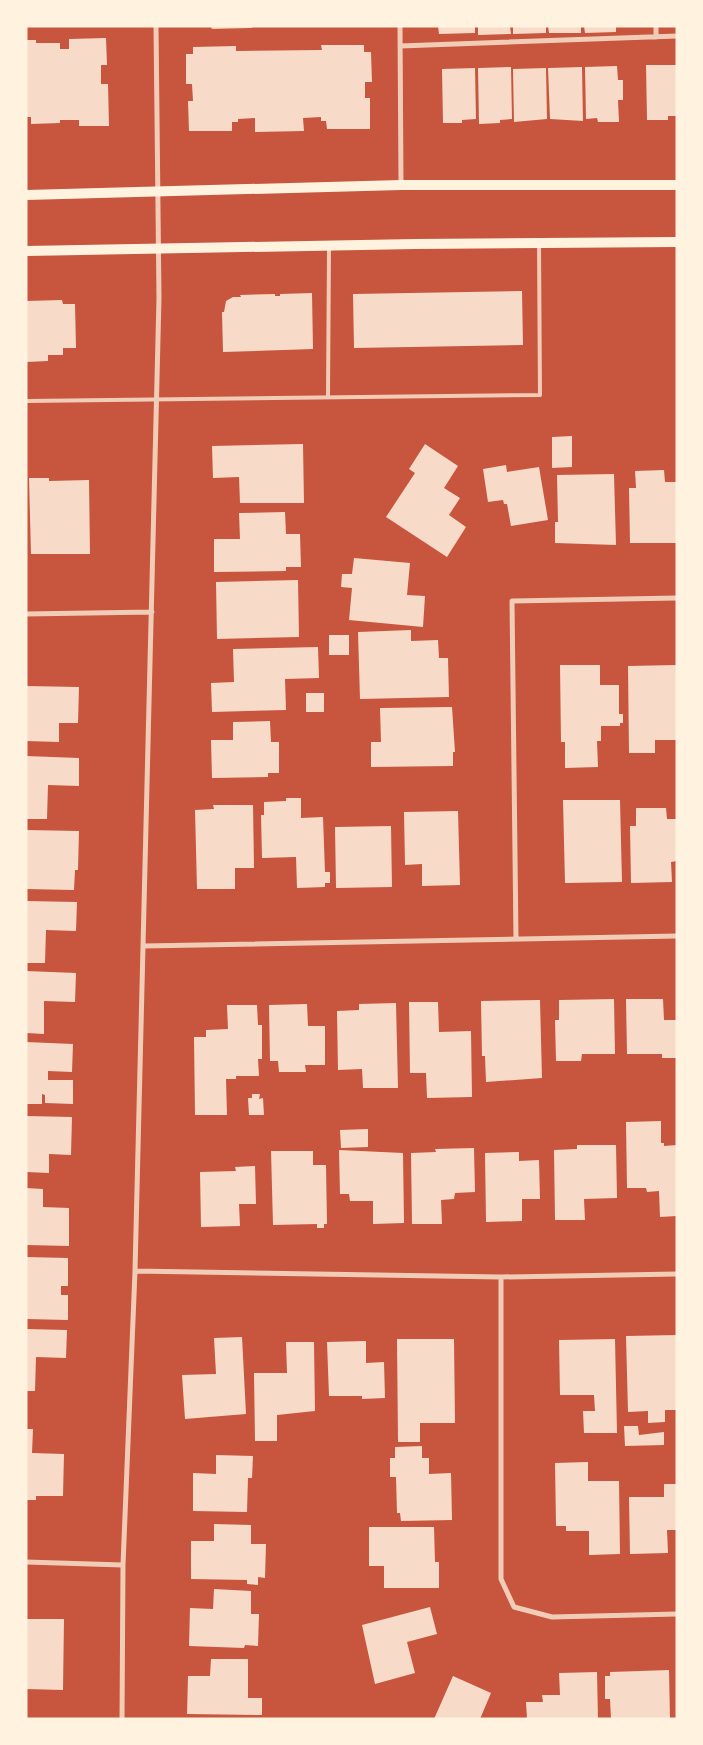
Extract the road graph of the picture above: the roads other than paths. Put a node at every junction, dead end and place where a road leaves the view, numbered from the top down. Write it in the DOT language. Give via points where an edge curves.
graph roads {
  1 [pos="156,26"];
  2 [pos="251,26"];
  3 [pos="400,26"];
  4 [pos="656,26"];
  5 [pos="213,27"];
  6 [pos="677,36"];
  7 [pos="656,37"];
  8 [pos="400,46"];
  9 [pos="401,185"];
  10 [pos="677,185"];
  11 [pos="159,193"];
  12 [pos="26,195"];
  13 [pos="677,242"];
  14 [pos="539,243"];
  15 [pos="329,246"];
  16 [pos="160,247"];
  17 [pos="26,251"];
  18 [pos="328,397"];
  19 [pos="156,399"];
  20 [pos="26,401"];
  21 [pos="677,598"];
  22 [pos="152,612"];
  23 [pos="26,614"];
  24 [pos="677,936"];
  25 [pos="516,939"];
  26 [pos="143,946"];
  27 [pos="135,1272"];
  28 [pos="677,1274"];
  29 [pos="501,1277"];
  30 [pos="26,1562"];
  31 [pos="123,1565"];
  32 [pos="677,1614"];
  33 [pos="122,1719"];
  1 -- 11 [label="street"];
  2 -- 5 [label="lane"];
  3 -- 8 [label="street"];
  4 -- 7 [label="street"];
  6 -- 7 [label="street"];
  7 -- 8 [label="street"];
  8 -- 9 [label="street"];
  9 -- 10 [label="main road"];
  9 -- 11 [label="main road"];
  11 -- 12 [label="main road"];
  11 -- 16 [label="street"];
  13 -- 14 [label="main road"];
  14 -- 15 [label="main road"];
  14 -- 18 [label="lane" via="540,394"];
  15 -- 16 [label="main road"];
  15 -- 18 [label="lane"];
  16 -- 17 [label="main road"];
  16 -- 19 [label="street"];
  18 -- 19 [label="lane"];
  19 -- 20 [label="lane"];
  19 -- 22 [label="street"];
  21 -- 25 [label="street" via="512,601"];
  22 -- 23 [label="street"];
  22 -- 26 [label="street"];
  24 -- 25 [label="street"];
  25 -- 26 [label="street"];
  26 -- 27 [label="street"];
  27 -- 29 [label="street"];
  27 -- 31 [label="street"];
  28 -- 29 [label="street"];
  29 -- 32 [label="street" via="501,1579 514,1606 552,1617"];
  30 -- 31 [label="street"];
  31 -- 33 [label="street"];
}
